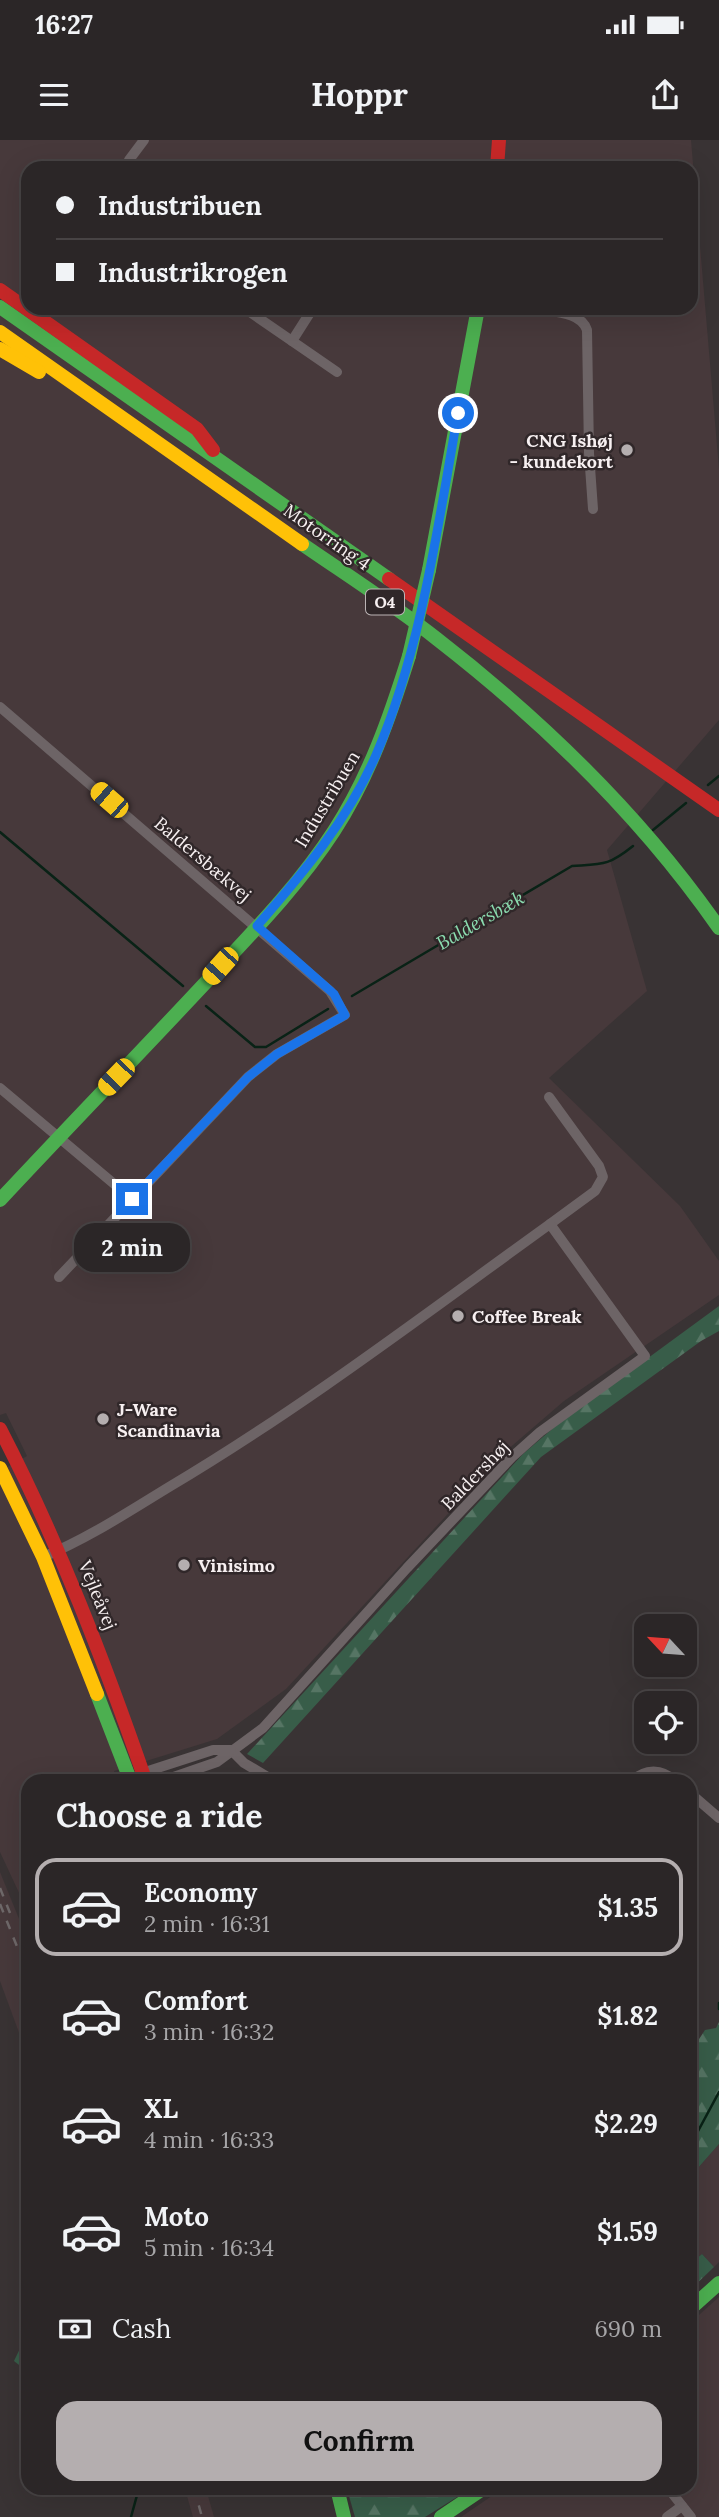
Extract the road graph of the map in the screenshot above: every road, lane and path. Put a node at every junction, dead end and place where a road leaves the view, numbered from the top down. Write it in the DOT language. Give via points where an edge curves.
graph roads {
  1 [pos="144,140"];
  2 [pos="499,140"];
  3 [pos="129,160"];
  4 [pos="498,161"];
  5 [pos="0,290"];
  6 [pos="21,305"];
  7 [pos="0,307"];
  8 [pos="35,315"];
  9 [pos="254,315"];
  10 [pos="309,315"];
  11 [pos="477,315"];
  12 [pos="567,315"];
  13 [pos="0,332"];
  14 [pos="292,341"];
  15 [pos="0,349"];
  16 [pos="337,372"];
  17 [pos="102,402"];
  18 [pos="227,466"];
  19 [pos="593,509"];
  20 [pos="0,707"];
  21 [pos="719,810"];
  22 [pos="257,926"];
  23 [pos="719,928"];
  24 [pos="0,1088"];
  25 [pos="549,1097"];
  26 [pos="58,1138"];
  27 [pos="132,1199"];
  28 [pos="0,1200"];
  29 [pos="550,1224"];
  30 [pos="59,1277"];
  31 [pos="0,1429"];
  32 [pos="14,1454"];
  33 [pos="0,1462"];
  34 [pos="0,1468"];
  35 [pos="59,1550"];
  36 [pos="43,1557"];
  37 [pos="231,1750"];
  38 [pos="135,1774"];
  39 [pos="136,1774"];
  40 [pos="150,1774"];
  41 [pos="182,1774"];
  42 [pos="263,1774"];
  43 [pos="641,1774"];
  44 [pos="664,1774"];
  45 [pos="697,1799"];
  46 [pos="719,1818"];
  47 [pos="719,2283"];
  48 [pos="697,2303"];
  49 [pos="339,2495"];
  50 [pos="474,2495"];
  51 [pos="674,2495"];
  52 [pos="682,2505"];
  53 [pos="344,2517"];
  54 [pos="441,2517"];
  55 [pos="667,2517"];
  56 [pos="691,2517"];
  1 -- 3 [label="street"];
  2 -- 4 [label="main road"];
  5 -- 6 [label="main road, O4"];
  7 -- 18 [label="main road, Motorring 4 / O4"];
  8 -- 18 [label="main road, O4" via="197,429"];
  9 -- 14 [label="street"];
  10 -- 14 [label="street"];
  11 -- 22 [label="main road, Industribuen, bridge" via="429,570 393,709 375,757 316,857"];
  12 -- 19 [label="street" via="581,320 587,330"];
  13 -- 17 [label="main road, Motorring 4 / O4"];
  14 -- 16 [label="street"];
  15 -- 17 [label="main road, O4" via="85,401"];
  17 -- 23 [label="main road, Motorring 4 / O4" via="436,638 500,690 615,801 693,890"];
  18 -- 21 [label="main road, Motorring 4 / O4"];
  20 -- 22 [label="street, Baldersbækvej"];
  22 -- 26 [label="main road, Industribuen"];
  22 -- 27 [label="street, Baldersbækvej" via="334,994 345,1015 277,1054 248,1077"];
  24 -- 26 [label="street"];
  25 -- 29 [label="street" via="603,1177 595,1191"];
  26 -- 27 [label="street"];
  26 -- 28 [label="main road, Industribuen"];
  27 -- 30 [label="street"];
  29 -- 35 [label="street" via="214,1461"];
  29 -- 37 [label="street, Baldershøj" via="645,1356 512,1457 263,1728"];
  31 -- 32 [label="main road, Vejleåvej"];
  32 -- 33 [label="street"];
  32 -- 35 [label="main road, Vejleåvej"];
  34 -- 36 [label="main road, Vejleåvej"];
  35 -- 36 [label="street"];
  35 -- 39 [label="main road, Vejleåvej" via="105,1661"];
  36 -- 38 [label="main road, Vejleåvej"];
  37 -- 40 [label="street, Baldershøj" via="213,1750"];
  37 -- 41 [label="street, Baldershøj" via="217,1762"];
  37 -- 42 [label="street"];
  43 -- 44 [label="street" via="652,1770"];
  45 -- 46 [label="street"];
  47 -- 48 [label="main road"];
  49 -- 53 [label="main road"];
  50 -- 54 [label="main road"];
  51 -- 52 [label="street"];
  52 -- 55 [label="street"];
  52 -- 56 [label="street"];
}
